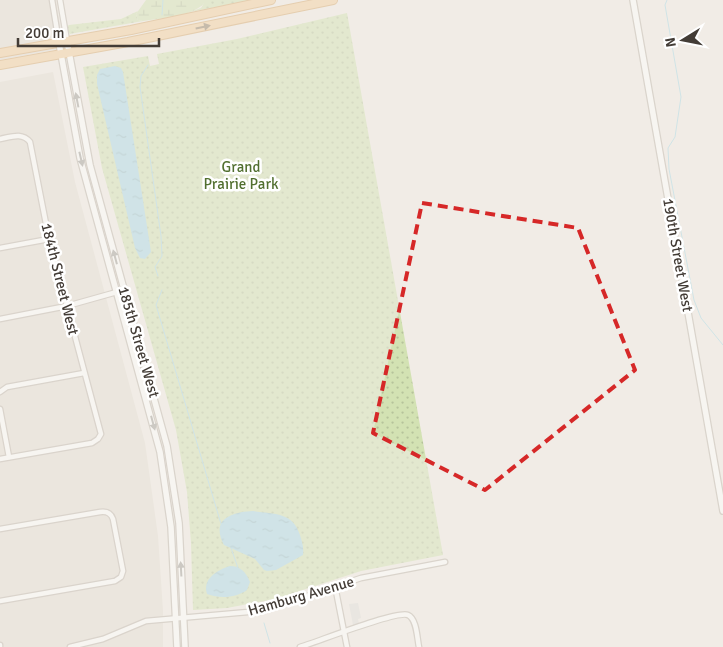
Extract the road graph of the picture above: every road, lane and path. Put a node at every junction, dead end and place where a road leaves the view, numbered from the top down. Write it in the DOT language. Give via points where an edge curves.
graph roads {
  1 [pos="52,0"];
  2 [pos="60,0"];
  3 [pos="271,0"];
  4 [pos="333,0"];
  5 [pos="633,0"];
  6 [pos="63,42"];
  7 [pos="0,53"];
  8 [pos="65,54"];
  9 [pos="0,65"];
  10 [pos="0,139"];
  11 [pos="49,239"];
  12 [pos="0,248"];
  13 [pos="124,290"];
  14 [pos="116,292"];
  15 [pos="67,306"];
  16 [pos="0,319"];
  17 [pos="84,373"];
  18 [pos="0,392"];
  19 [pos="0,409"];
  20 [pos="9,457"];
  21 [pos="0,458"];
  22 [pos="723,511"];
  23 [pos="0,530"];
  24 [pos="445,562"];
  25 [pos="335,586"];
  26 [pos="0,601"];
  27 [pos="184,618"];
  28 [pos="176,619"];
  29 [pos="344,632"];
  30 [pos="70,647"];
  31 [pos="177,647"];
  32 [pos="185,647"];
  33 [pos="300,647"];
  34 [pos="346,647"];
  35 [pos="419,647"];
  1 -- 6 [label="street"];
  2 -- 6 [label="street"];
  3 -- 6 [label="main road"];
  8 -- 4 [label="main road, one-way"];
  5 -- 22 [label="street, 190th Street West"];
  6 -- 7 [label="main road"];
  6 -- 8 [label="street, 185th Street West"];
  8 -- 9 [label="main road"];
  13 -- 8 [label="street, 185th Street West, one-way"];
  8 -- 14 [label="street, 185th Street West, one-way" via="80,158"];
  10 -- 11 [label="street, 184th Street West" via="20,135 30,142"];
  11 -- 12 [label="street"];
  11 -- 15 [label="street, 184th Street West"];
  13 -- 14 [label="street"];
  27 -- 13 [label="street, 185th Street West, one-way" via="173,476"];
  14 -- 15 [label="street"];
  14 -- 28 [label="street, 185th Street West, one-way" via="162,463 171,527"];
  15 -- 16 [label="street"];
  15 -- 17 [label="street, 184th Street West"];
  17 -- 18 [label="street" via="7,387"];
  17 -- 20 [label="street, 184th Street West" via="100,437 92,443"];
  19 -- 20 [label="street"];
  20 -- 21 [label="street"];
  23 -- 26 [label="street" via="107,512 113,519 123,571 115,581"];
  24 -- 25 [label="street, Hamburg Avenue"];
  25 -- 27 [label="street, Hamburg Avenue" via="261,609"];
  25 -- 29 [label="street"];
  27 -- 28 [label="street, Hamburg Avenue"];
  27 -- 32 [label="street, 185th Street West"];
  28 -- 30 [label="street, Hamburg Avenue" via="141,623 102,640"];
  28 -- 31 [label="street, 185th Street West"];
  29 -- 33 [label="street"];
  29 -- 34 [label="street"];
  29 -- 35 [label="street" via="401,614 408,615 414,621"];
}
